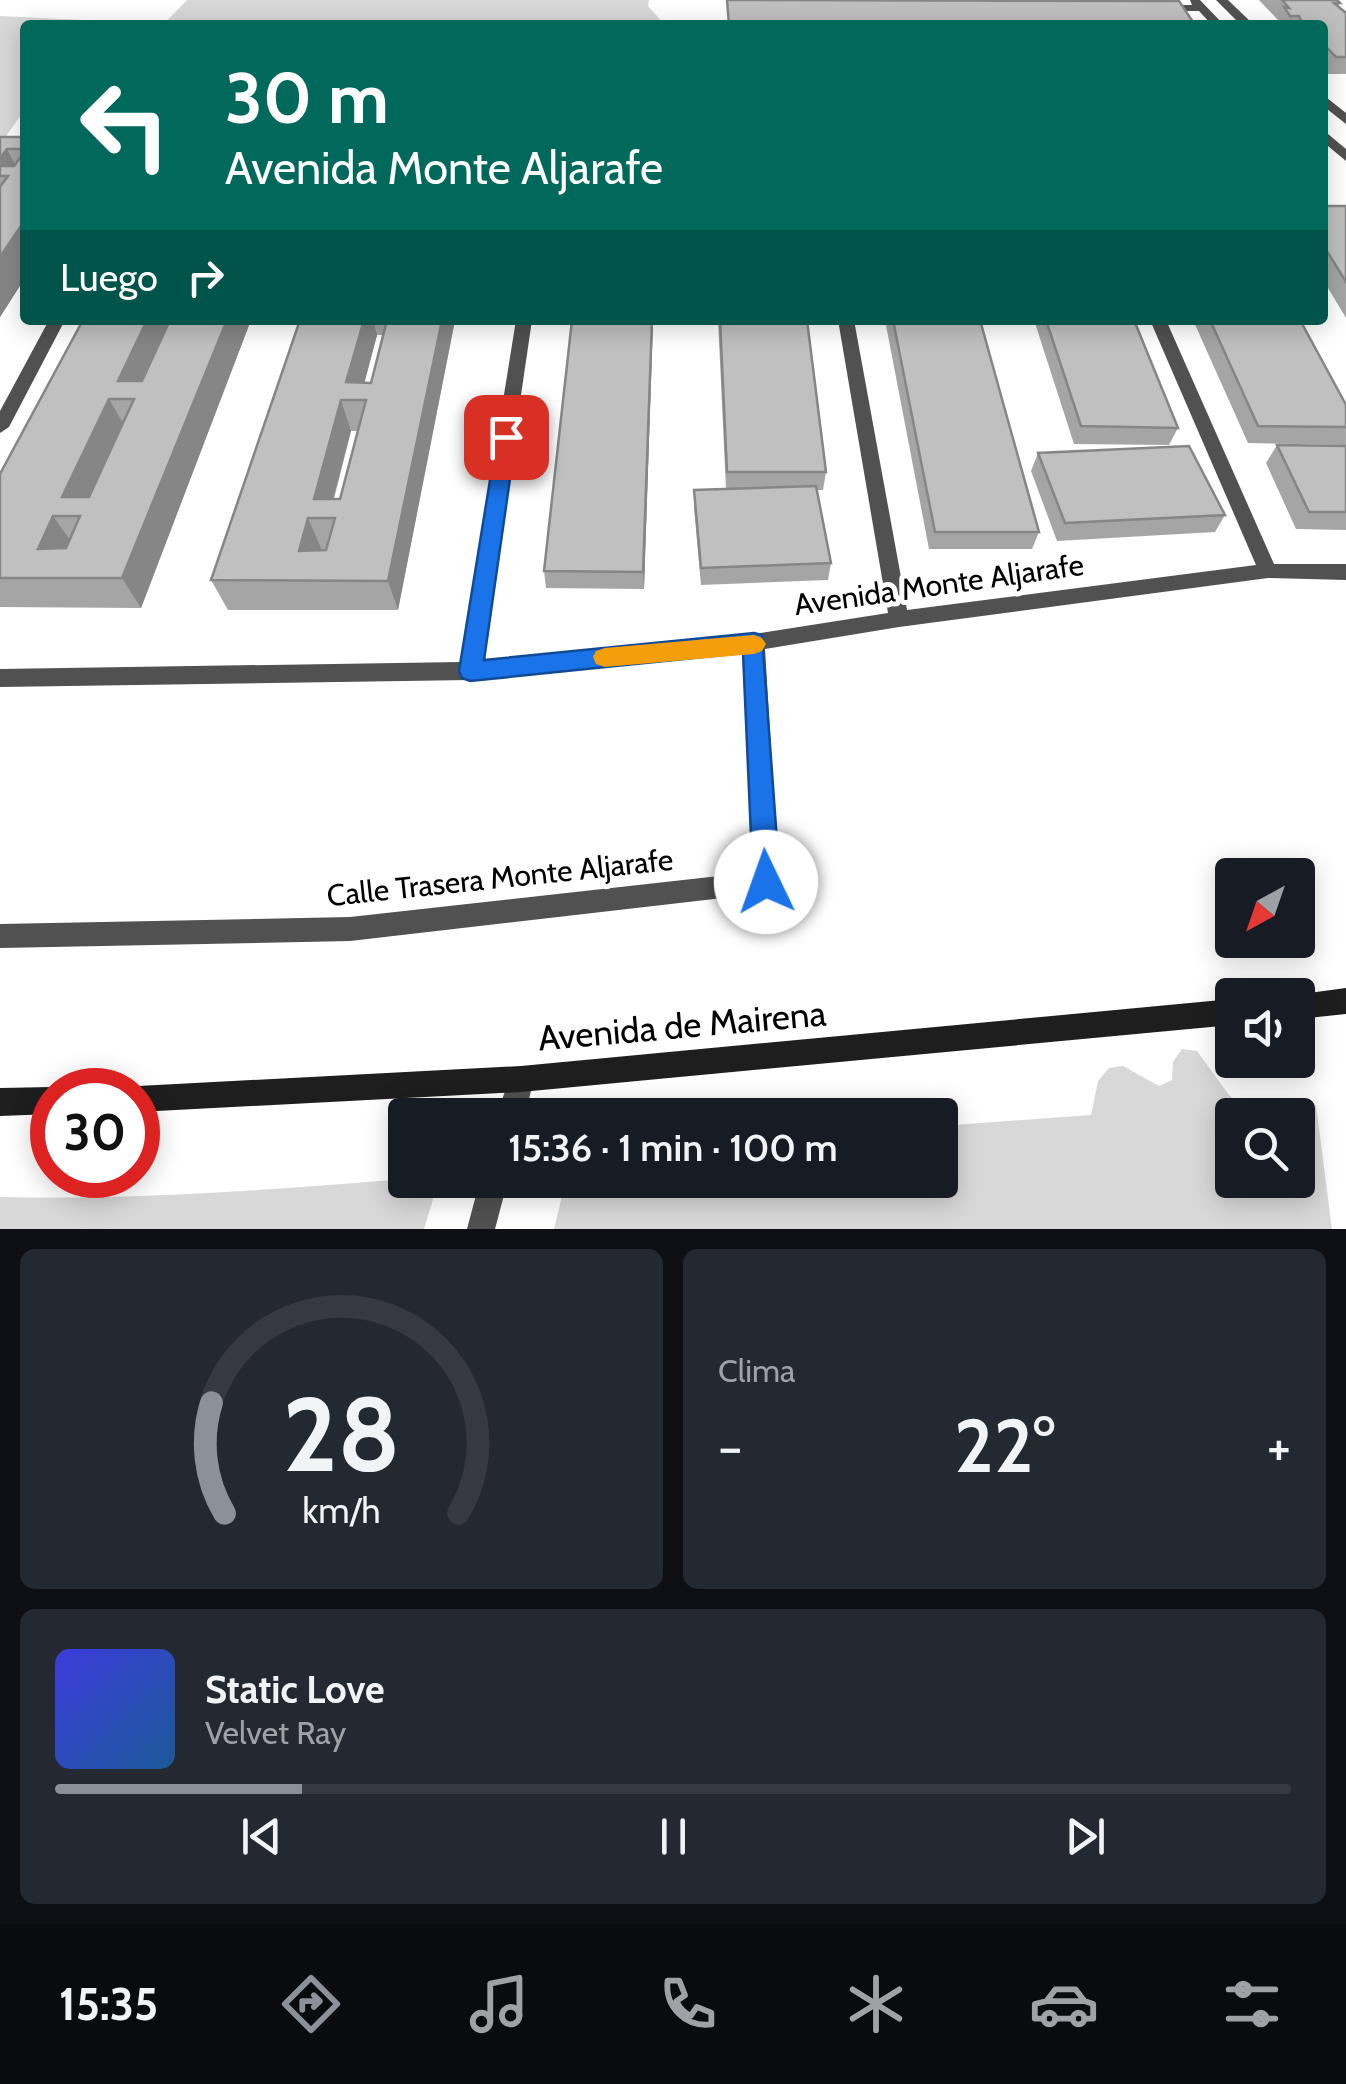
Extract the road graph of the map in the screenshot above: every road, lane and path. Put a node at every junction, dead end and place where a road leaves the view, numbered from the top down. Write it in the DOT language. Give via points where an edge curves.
graph roads {
  1 [pos="1222,0"];
  2 [pos="1197,4"];
  3 [pos="1144,8"];
  4 [pos="1243,20"];
  5 [pos="1328,139"];
  6 [pos="1346,157"];
  7 [pos="54,325"];
  8 [pos="523,325"];
  9 [pos="847,325"];
  10 [pos="1160,325"];
  11 [pos="0,426"];
  12 [pos="1268,571"];
  13 [pos="1346,572"];
  14 [pos="899,619"];
  15 [pos="754,642"];
  16 [pos="470,671"];
  17 [pos="0,678"];
  18 [pos="0,936"];
  19 [pos="1346,1002"];
  20 [pos="1315,1005"];
  21 [pos="1215,1014"];
  22 [pos="521,1078"];
  23 [pos="160,1098"];
  24 [pos="516,1098"];
  25 [pos="30,1101"];
  26 [pos="0,1102"];
  27 [pos="489,1198"];
  28 [pos="481,1229"];
  1 -- 4 [label="street"];
  2 -- 3 [label="street"];
  5 -- 6 [label="street"];
  7 -- 11 [label="street"];
  8 -- 16 [label="street"];
  9 -- 14 [label="street"];
  10 -- 12 [label="street"];
  12 -- 13 [label="street, Avenida Monte Aljarafe"];
  12 -- 14 [label="street, Avenida Monte Aljarafe"];
  14 -- 15 [label="street, Avenida Monte Aljarafe"];
  15 -- 16 [label="street, Avenida Monte Aljarafe"];
  15 -- 18 [label="street, Calle Trasera Monte Aljarafe" via="766,882 350,929"];
  16 -- 17 [label="street, Avenida Monte Aljarafe"];
  19 -- 20 [label="street"];
  21 -- 22 [label="street, Avenida de Mairena"];
  22 -- 23 [label="street, Avenida de Mairena"];
  22 -- 24 [label="street"];
  25 -- 26 [label="street"];
  27 -- 28 [label="street"];
}
